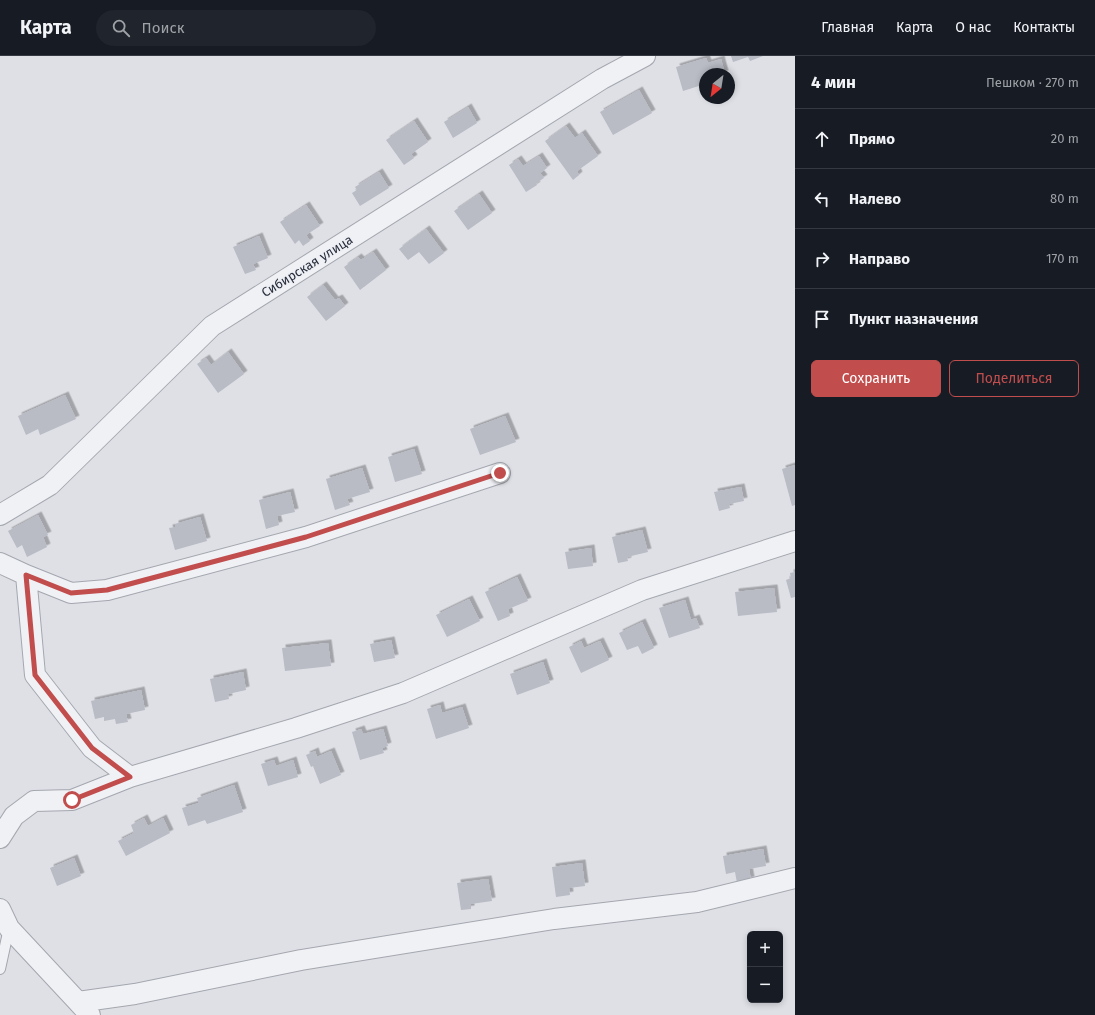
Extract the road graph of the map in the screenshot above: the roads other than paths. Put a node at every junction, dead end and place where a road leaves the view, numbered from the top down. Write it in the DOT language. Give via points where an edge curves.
graph roads {
  1 [pos="645,56"];
  2 [pos="500,473"];
  3 [pos="0,515"];
  4 [pos="795,541"];
  5 [pos="0,563"];
  6 [pos="26,575"];
  7 [pos="130,777"];
  8 [pos="0,837"];
  9 [pos="795,878"];
  10 [pos="0,909"];
  11 [pos="9,928"];
  12 [pos="0,969"];
  13 [pos="84,1008"];
  1 -- 3 [label="street, Сибирская улица" via="602,79 212,326 50,485"];
  2 -- 6 [label="street" via="306,537 107,590 71,593"];
  4 -- 7 [label="street" via="642,590 403,693"];
  5 -- 6 [label="street"];
  6 -- 7 [label="street" via="35,675 92,748"];
  7 -- 8 [label="street" via="72,800 34,801 14,816"];
  9 -- 13 [label="street" via="696,902 554,919 301,960 135,994"];
  10 -- 11 [label="street"];
  11 -- 12 [label="lane"];
  11 -- 13 [label="street"];
}
